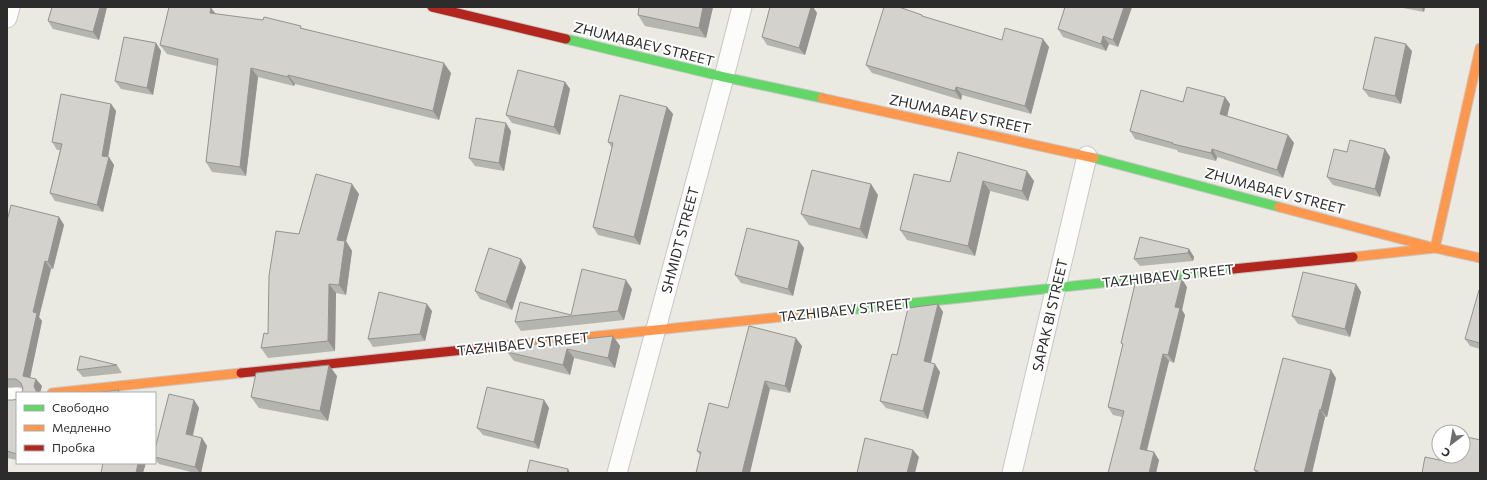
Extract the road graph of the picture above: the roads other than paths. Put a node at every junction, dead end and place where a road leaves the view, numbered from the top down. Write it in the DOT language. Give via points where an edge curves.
graph roads {
  1 [pos="10,7"];
  2 [pos="432,7"];
  3 [pos="742,7"];
  4 [pos="7,18"];
  5 [pos="1480,48"];
  6 [pos="724,77"];
  7 [pos="1087,156"];
  8 [pos="1435,248"];
  9 [pos="1480,258"];
  10 [pos="62,392"];
  11 [pos="617,473"];
  12 [pos="1012,473"];
  1 -- 4 [label="street"];
  2 -- 6 [label="street, ZHUMABAEV STREET"];
  3 -- 6 [label="street, SHMIDT STREET"];
  5 -- 8 [label="street"];
  6 -- 7 [label="street, ZHUMABAEV STREET"];
  6 -- 11 [label="street, SHMIDT STREET"];
  7 -- 8 [label="street, ZHUMABAEV STREET"];
  7 -- 12 [label="street, SAPAK BI STREET"];
  8 -- 9 [label="street, ZHUMABAEV STREET"];
  8 -- 10 [label="street, TAZHIBAEV STREET"];
}
